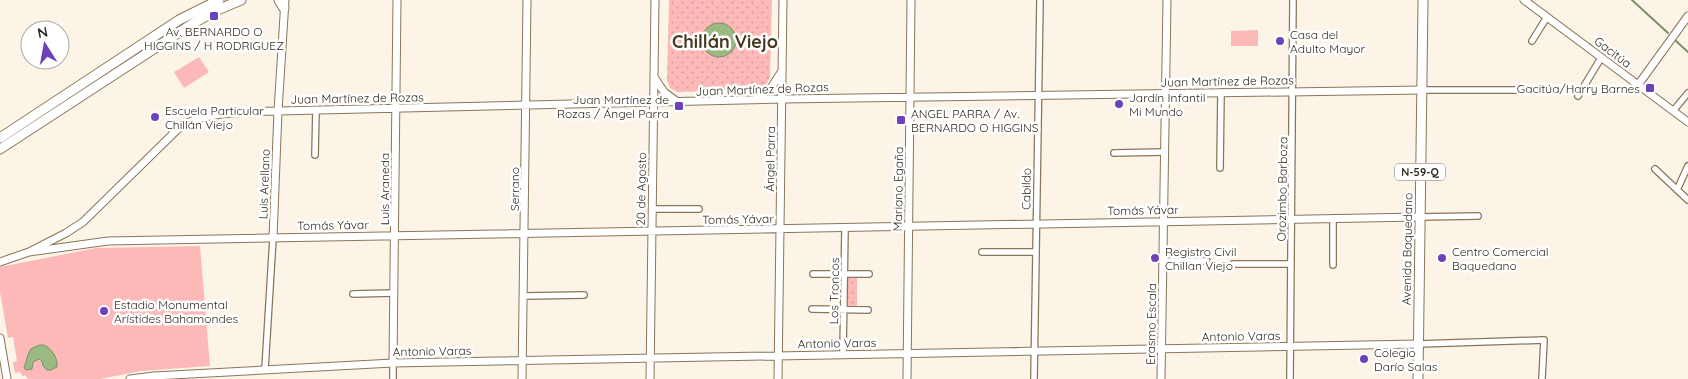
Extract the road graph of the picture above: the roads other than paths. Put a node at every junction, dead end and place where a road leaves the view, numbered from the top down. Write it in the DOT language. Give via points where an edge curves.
graph roads {
  1 [pos="219,0"];
  2 [pos="241,0"];
  3 [pos="397,0"];
  4 [pos="528,0"];
  5 [pos="655,0"];
  6 [pos="783,0"];
  7 [pos="911,0"];
  8 [pos="1040,0"];
  9 [pos="1167,0"];
  10 [pos="1294,0"];
  11 [pos="1423,0"];
  12 [pos="1524,0"];
  13 [pos="283,3"];
  14 [pos="1688,16"];
  15 [pos="1546,17"];
  16 [pos="1532,41"];
  17 [pos="1601,58"];
  18 [pos="782,71"];
  19 [pos="654,77"];
  20 [pos="1638,85"];
  21 [pos="1422,90"];
  22 [pos="1545,90"];
  23 [pos="1293,91"];
  24 [pos="1221,92"];
  25 [pos="1166,93"];
  26 [pos="1688,93"];
  27 [pos="1037,95"];
  28 [pos="1578,96"];
  29 [pos="910,97"];
  30 [pos="782,99"];
  31 [pos="753,100"];
  32 [pos="654,103"];
  33 [pos="680,103"];
  34 [pos="526,106"];
  35 [pos="396,109"];
  36 [pos="316,110"];
  37 [pos="278,111"];
  38 [pos="1673,111"];
  39 [pos="1688,122"];
  40 [pos="0,138"];
  41 [pos="0,149"];
  42 [pos="1166,152"];
  43 [pos="1114,153"];
  44 [pos="315,155"];
  45 [pos="1688,166"];
  46 [pos="1220,168"];
  47 [pos="1655,169"];
  48 [pos="1677,190"];
  49 [pos="1688,200"];
  50 [pos="699,208"];
  51 [pos="652,209"];
  52 [pos="1478,216"];
  53 [pos="1420,217"];
  54 [pos="1291,218"];
  55 [pos="1332,218"];
  56 [pos="1164,220"];
  57 [pos="1035,224"];
  58 [pos="909,226"];
  59 [pos="844,228"];
  60 [pos="780,229"];
  61 [pos="652,232"];
  62 [pos="525,233"];
  63 [pos="395,235"];
  64 [pos="273,238"];
  65 [pos="29,252"];
  66 [pos="982,252"];
  67 [pos="1035,252"];
  68 [pos="1164,261"];
  69 [pos="1207,261"];
  70 [pos="0,262"];
  71 [pos="1233,264"];
  72 [pos="1291,264"];
  73 [pos="1333,265"];
  74 [pos="813,274"];
  75 [pos="844,274"];
  76 [pos="869,274"];
  77 [pos="394,293"];
  78 [pos="353,294"];
  79 [pos="584,295"];
  80 [pos="524,296"];
  81 [pos="812,309"];
  82 [pos="843,310"];
  83 [pos="868,310"];
  84 [pos="0,338"];
  85 [pos="1418,344"];
  86 [pos="1291,347"];
  87 [pos="1162,349"];
  88 [pos="1034,351"];
  89 [pos="843,354"];
  90 [pos="907,354"];
  91 [pos="778,355"];
  92 [pos="650,359"];
  93 [pos="522,361"];
  94 [pos="393,363"];
  95 [pos="265,370"];
  96 [pos="7,379"];
  97 [pos="133,379"];
  98 [pos="393,379"];
  99 [pos="522,379"];
  100 [pos="650,379"];
  101 [pos="778,379"];
  102 [pos="907,379"];
  103 [pos="1034,379"];
  104 [pos="1161,379"];
  105 [pos="1290,379"];
  106 [pos="1418,379"];
  107 [pos="1542,379"];
  1 -- 40 [label="main road" via="172,24"];
  2 -- 41 [label="main road" via="192,24"];
  3 -- 35 [label="street, Luis Araneda"];
  4 -- 34 [label="street, Serrano"];
  5 -- 19 [label="street, 20 de Agosto"];
  6 -- 18 [label="street, Ángel Parra"];
  7 -- 29 [label="street, Mariano Egaña"];
  8 -- 27 [label="street, Cabildo"];
  9 -- 25 [label="street, Erasmo Escala"];
  10 -- 23 [label="street, Orozimbo Barboza"];
  11 -- 21 [label="main road, Avenida Baquedano / N-59-Q"];
  12 -- 15 [label="street, Gacitúa"];
  13 -- 37 [label="street, Luis Arellano"];
  14 -- 20 [label="street"];
  15 -- 16 [label="street"];
  15 -- 17 [label="street, Gacitúa"];
  17 -- 20 [label="street, Gacitúa"];
  17 -- 28 [label="street"];
  18 -- 30 [label="street, Ángel Parra"];
  18 -- 31 [label="street" via="770,88"];
  19 -- 32 [label="street, 20 de Agosto"];
  19 -- 33 [label="street" via="664,92"];
  20 -- 38 [label="street, Gacitúa"];
  21 -- 22 [label="street, Juan Martínez de Rozas"];
  21 -- 23 [label="street, Juan Martínez de Rozas"];
  21 -- 53 [label="main road, Avenida Baquedano / N-59-Q"];
  23 -- 24 [label="street, Juan Martínez de Rozas"];
  23 -- 54 [label="street, Orozimbo Barboza"];
  24 -- 25 [label="street, Juan Martínez de Rozas"];
  24 -- 46 [label="street"];
  25 -- 27 [label="street, Juan Martínez de Rozas"];
  25 -- 42 [label="street, Erasmo Escala"];
  26 -- 38 [label="street"];
  27 -- 29 [label="street, Juan Martínez de Rozas"];
  27 -- 57 [label="street, Cabildo"];
  29 -- 30 [label="street, Juan Martínez de Rozas"];
  29 -- 58 [label="street, Mariano Egaña"];
  30 -- 31 [label="street, Juan Martínez de Rozas"];
  30 -- 60 [label="street, Ángel Parra"];
  31 -- 33 [label="street, Juan Martínez de Rozas"];
  32 -- 33 [label="street, Juan Martínez de Rozas"];
  32 -- 34 [label="street, Juan Martínez de Rozas"];
  32 -- 51 [label="street, 20 de Agosto"];
  34 -- 35 [label="street, Juan Martínez de Rozas"];
  34 -- 62 [label="street, Serrano"];
  35 -- 36 [label="street, Juan Martínez de Rozas"];
  35 -- 63 [label="street, Luis Araneda"];
  36 -- 37 [label="street, Juan Martínez de Rozas"];
  36 -- 44 [label="street"];
  37 -- 64 [label="street, Luis Arellano"];
  37 -- 65 [label="street, Juan Martínez de Rozas" via="224,114 190,121 83,222"];
  38 -- 39 [label="street, Gacitúa"];
  42 -- 43 [label="street"];
  42 -- 56 [label="street, Erasmo Escala"];
  45 -- 48 [label="street"];
  47 -- 48 [label="street"];
  48 -- 49 [label="street"];
  50 -- 51 [label="street"];
  51 -- 61 [label="street, 20 de Agosto"];
  52 -- 53 [label="street, Tomás Yávar"];
  53 -- 55 [label="street, Tomás Yávar"];
  53 -- 85 [label="main road, Avenida Baquedano / N-59-Q"];
  54 -- 55 [label="street, Tomás Yávar"];
  54 -- 56 [label="street, Tomás Yávar"];
  54 -- 72 [label="street, Orozimbo Barboza"];
  55 -- 73 [label="street"];
  56 -- 57 [label="street, Tomás Yávar"];
  56 -- 68 [label="street, Erasmo Escala"];
  57 -- 58 [label="street, Tomás Yávar"];
  57 -- 67 [label="street, Cabildo"];
  58 -- 59 [label="street, Tomás Yávar"];
  58 -- 90 [label="street, Mariano Egaña"];
  59 -- 60 [label="street, Tomás Yávar"];
  59 -- 75 [label="street, Los Troncos"];
  60 -- 61 [label="street, Tomás Yávar"];
  60 -- 91 [label="street, Ángel Parra"];
  61 -- 62 [label="street, Tomás Yávar"];
  61 -- 92 [label="street, 20 de Agosto"];
  62 -- 63 [label="street, Tomás Yávar"];
  62 -- 80 [label="street, Serrano"];
  63 -- 64 [label="street, Tomás Yávar"];
  63 -- 77 [label="street, Luis Araneda"];
  64 -- 65 [label="street, Tomás Yávar" via="108,242"];
  64 -- 95 [label="street, Luis Arellano"];
  65 -- 70 [label="street, Tomás Yávar"];
  66 -- 67 [label="street"];
  67 -- 88 [label="street, Cabildo"];
  68 -- 69 [label="street"];
  68 -- 87 [label="street, Erasmo Escala"];
  71 -- 72 [label="street"];
  72 -- 86 [label="street, Orozimbo Barboza"];
  74 -- 75 [label="street"];
  75 -- 76 [label="street"];
  75 -- 82 [label="street, Los Troncos"];
  77 -- 78 [label="street"];
  77 -- 94 [label="street, Luis Araneda"];
  79 -- 80 [label="street"];
  80 -- 93 [label="street, Serrano"];
  81 -- 82 [label="street"];
  82 -- 83 [label="street"];
  82 -- 89 [label="street, Los Troncos"];
  84 -- 96 [label="street"];
  85 -- 86 [label="street, Antonio Varas"];
  85 -- 106 [label="main road, Avenida Baquedano / N-59-Q"];
  85 -- 107 [label="street, Antonio Varas" via="1544,340"];
  86 -- 87 [label="street, Antonio Varas"];
  86 -- 105 [label="street, Orozimbo Barboza"];
  87 -- 88 [label="street, Antonio Varas"];
  87 -- 104 [label="street, Erasmo Escala"];
  88 -- 90 [label="street, Antonio Varas"];
  88 -- 103 [label="street, Cabildo"];
  89 -- 90 [label="street, Antonio Varas"];
  89 -- 91 [label="street, Antonio Varas"];
  90 -- 102 [label="street, Mariano Egaña"];
  91 -- 92 [label="street, Antonio Varas"];
  91 -- 101 [label="street, Ángel Parra"];
  92 -- 93 [label="street, Antonio Varas"];
  92 -- 100 [label="street, 20 de Agosto"];
  93 -- 94 [label="street, Antonio Varas"];
  93 -- 99 [label="street, Serrano"];
  94 -- 95 [label="street, Antonio Varas"];
  94 -- 98 [label="street, Luis Araneda"];
  95 -- 97 [label="street, Antonio Varas"];
}
